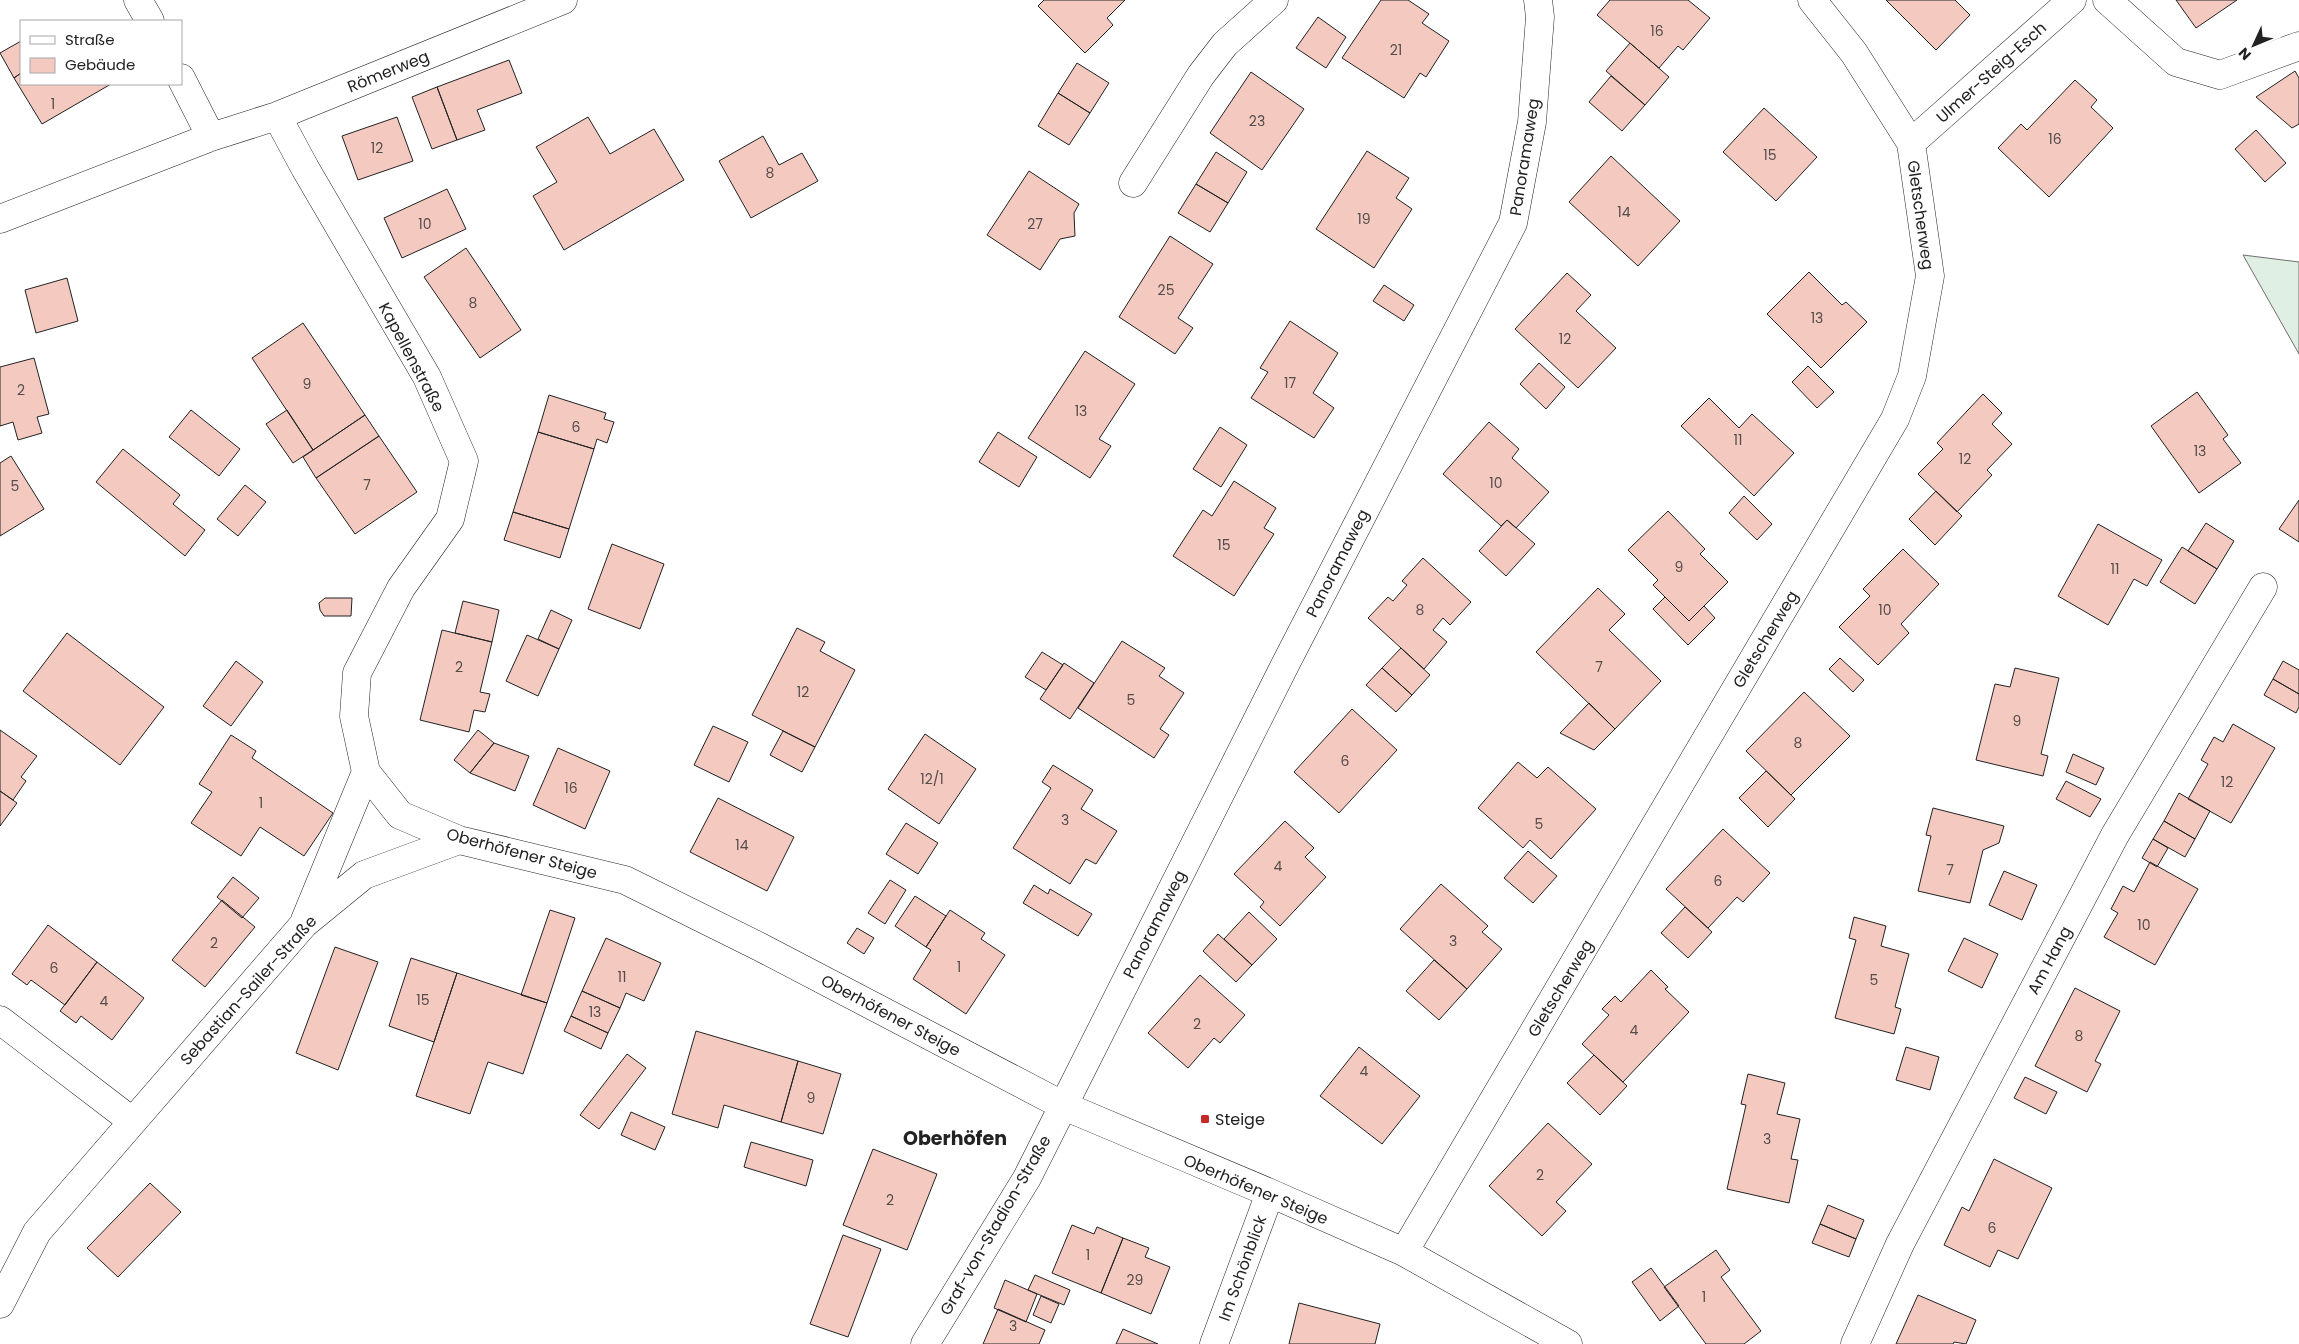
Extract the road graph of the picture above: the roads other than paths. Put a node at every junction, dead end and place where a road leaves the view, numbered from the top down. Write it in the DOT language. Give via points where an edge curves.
graph roads {
  1 [pos="138,0"];
  2 [pos="563,0"];
  3 [pos="1274,0"];
  4 [pos="1538,0"];
  5 [pos="1812,0"];
  6 [pos="2072,0"];
  7 [pos="2108,0"];
  8 [pos="149,20"];
  9 [pos="2299,46"];
  10 [pos="182,80"];
  11 [pos="277,116"];
  12 [pos="211,137"];
  13 [pos="1910,143"];
  14 [pos="1132,183"];
  15 [pos="0,219"];
  16 [pos="2263,587"];
  17 [pos="366,772"];
  18 [pos="459,840"];
  19 [pos="304,924"];
  20 [pos="0,1020"];
  21 [pos="1064,1106"];
  22 [pos="132,1122"];
  23 [pos="1270,1193"];
  24 [pos="1404,1252"];
  25 [pos="4,1286"];
  26 [pos="924,1344"];
  27 [pos="1214,1344"];
  28 [pos="1568,1344"];
  29 [pos="1855,1344"];
  1 -- 8 [label="street"];
  2 -- 11 [label="street, Römerweg"];
  3 -- 14 [label="street" via="1225,44 1201,75"];
  4 -- 21 [label="street, Panoramaweg" via="1540,17 1532,122 1514,223 1286,662"];
  5 -- 13 [label="street, Gletscherweg" via="1854,53"];
  6 -- 13 [label="street, Ulmer-Steig-Esch"];
  7 -- 9 [label="street" via="2176,62 2220,75"];
  10 -- 12 [label="street"];
  11 -- 12 [label="street, Römerweg"];
  11 -- 17 [label="street, Kapellenstraße" via="427,377 464,461 450,519 401,588 357,673 354,716"];
  12 -- 15 [label="street, Römerweg"];
  13 -- 24 [label="street, Gletscherweg" via="1930,276 1912,376 1895,419"];
  16 -- 29 [label="street, Am Hang" via="2115,835 1900,1244"];
  17 -- 18 [label="street, Oberhöfener Steige" via="400,815"];
  17 -- 19 [label="street"];
  18 -- 19 [label="street, Sebastian-Sailer-Straße" via="364,875"];
  18 -- 21 [label="street, Oberhöfener Steige" via="624,880 762,948"];
  19 -- 22 [label="street, Sebastian-Sailer-Straße"];
  20 -- 22 [label="street"];
  21 -- 23 [label="street, Oberhöfener Steige"];
  21 -- 26 [label="street, Graf-von-Stadion-Straße" via="1027,1178"];
  22 -- 25 [label="street, Sebastian-Sailer-Straße" via="37,1232"];
  23 -- 24 [label="street, Oberhöfener Steige"];
  23 -- 27 [label="street, Im Schönblick"];
  24 -- 28 [label="street, Oberhöfener Steige"];
}
